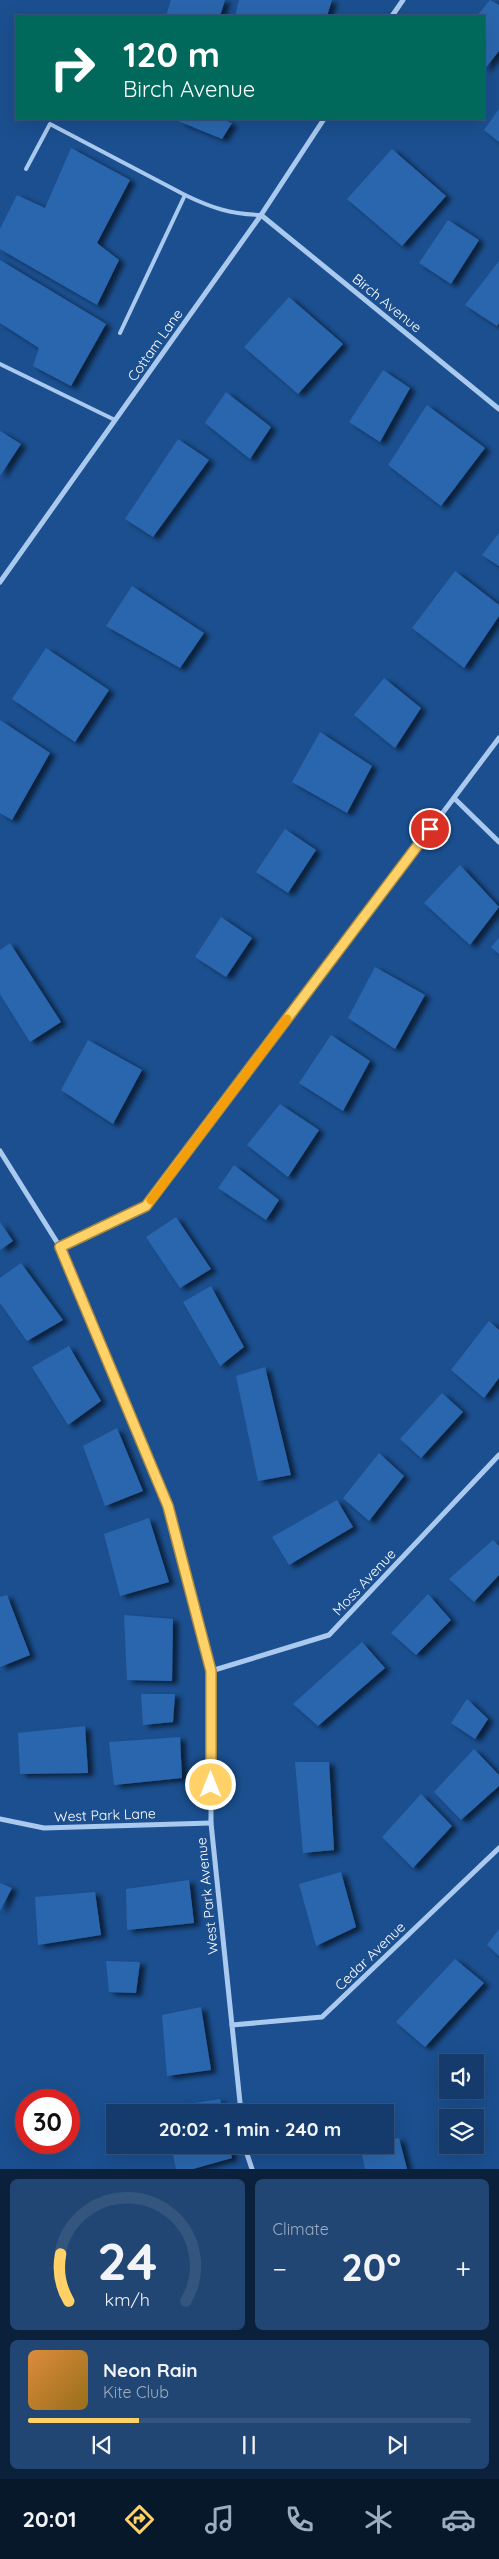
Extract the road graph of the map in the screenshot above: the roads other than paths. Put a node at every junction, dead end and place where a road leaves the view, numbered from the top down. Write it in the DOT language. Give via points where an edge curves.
graph roads {
  1 [pos="403,0"];
  2 [pos="393,15"];
  3 [pos="323,120"];
  4 [pos="26,169"];
  5 [pos="185,195"];
  6 [pos="261,215"];
  7 [pos="120,333"];
  8 [pos="0,364"];
  9 [pos="499,409"];
  10 [pos="115,420"];
  11 [pos="0,582"];
  12 [pos="499,738"];
  13 [pos="454,798"];
  14 [pos="499,842"];
  15 [pos="0,1151"];
  16 [pos="60,1247"];
  17 [pos="499,1455"];
  18 [pos="211,1671"];
  19 [pos="0,1818"];
  20 [pos="211,1823"];
  21 [pos="499,1848"];
  22 [pos="232,2025"];
  23 [pos="240,2104"];
  24 [pos="247,2154"];
  25 [pos="252,2169"];
  1 -- 2 [label="street"];
  3 -- 6 [label="street, Cottam Lane"];
  4 -- 5 [label="lane" via="50,124"];
  5 -- 6 [label="lane" via="214,209"];
  5 -- 7 [label="lane"];
  6 -- 9 [label="street, Birch Avenue"];
  6 -- 10 [label="street, Cottam Lane"];
  8 -- 10 [label="lane"];
  10 -- 11 [label="street, Cottam Lane"];
  12 -- 13 [label="street"];
  13 -- 14 [label="street"];
  13 -- 16 [label="street" via="146,1206"];
  15 -- 16 [label="street, West Park Avenue"];
  16 -- 18 [label="street, West Park Avenue" via="168,1506"];
  17 -- 18 [label="street, Moss Avenue" via="330,1635"];
  18 -- 20 [label="street, West Park Avenue"];
  19 -- 20 [label="street, West Park Lane" via="44,1828"];
  20 -- 22 [label="street, West Park Avenue"];
  21 -- 22 [label="street, Cedar Avenue" via="322,2017"];
  22 -- 23 [label="street, West Park Avenue"];
  24 -- 25 [label="street"];
}
